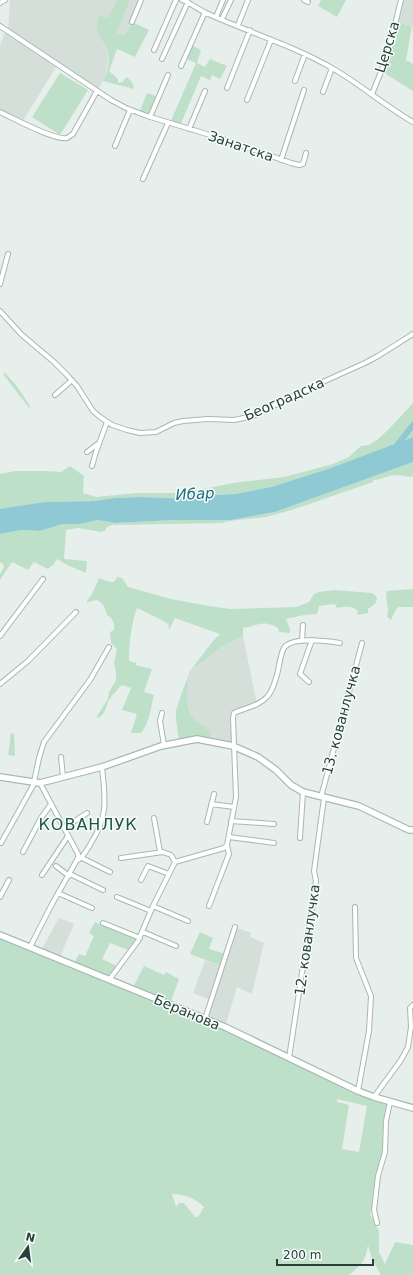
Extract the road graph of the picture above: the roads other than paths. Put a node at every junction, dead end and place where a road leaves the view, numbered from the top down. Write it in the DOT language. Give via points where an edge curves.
graph roads {
  1 [pos="5,0"];
  2 [pos="141,0"];
  3 [pos="176,0"];
  4 [pos="182,0"];
  5 [pos="223,0"];
  6 [pos="231,0"];
  7 [pos="248,0"];
  8 [pos="401,0"];
  9 [pos="188,2"];
  10 [pos="0,3"];
  11 [pos="205,12"];
  12 [pos="216,16"];
  13 [pos="222,19"];
  14 [pos="132,22"];
  15 [pos="238,25"];
  16 [pos="0,26"];
  17 [pos="250,30"];
  18 [pos="271,40"];
  19 [pos="154,50"];
  20 [pos="305,54"];
  21 [pos="162,59"];
  22 [pos="181,66"];
  23 [pos="332,68"];
  24 [pos="168,75"];
  25 [pos="295,81"];
  26 [pos="227,88"];
  27 [pos="304,90"];
  28 [pos="97,91"];
  29 [pos="205,91"];
  30 [pos="324,92"];
  31 [pos="372,94"];
  32 [pos="247,100"];
  33 [pos="130,110"];
  34 [pos="0,112"];
  35 [pos="150,117"];
  36 [pos="413,122"];
  37 [pos="168,123"];
  38 [pos="190,129"];
  39 [pos="115,146"];
  40 [pos="306,154"];
  41 [pos="281,160"];
  42 [pos="143,179"];
  43 [pos="8,254"];
  44 [pos="0,284"];
  45 [pos="0,311"];
  46 [pos="413,334"];
  47 [pos="72,380"];
  48 [pos="55,395"];
  49 [pos="107,422"];
  50 [pos="99,442"];
  51 [pos="87,452"];
  52 [pos="92,466"];
  53 [pos="43,579"];
  54 [pos="76,612"];
  55 [pos="303,625"];
  56 [pos="0,636"];
  57 [pos="312,640"];
  58 [pos="302,641"];
  59 [pos="340,643"];
  60 [pos="362,643"];
  61 [pos="109,647"];
  62 [pos="309,682"];
  63 [pos="0,684"];
  64 [pos="162,713"];
  65 [pos="164,745"];
  66 [pos="234,746"];
  67 [pos="62,757"];
  68 [pos="102,767"];
  69 [pos="0,777"];
  70 [pos="63,777"];
  71 [pos="37,783"];
  72 [pos="303,792"];
  73 [pos="214,794"];
  74 [pos="322,797"];
  75 [pos="51,804"];
  76 [pos="211,804"];
  77 [pos="234,807"];
  78 [pos="87,813"];
  79 [pos="154,818"];
  80 [pos="231,821"];
  81 [pos="207,822"];
  82 [pos="274,824"];
  83 [pos="64,828"];
  84 [pos="413,830"];
  85 [pos="68,836"];
  86 [pos="229,837"];
  87 [pos="300,838"];
  88 [pos="274,842"];
  89 [pos="1,843"];
  90 [pos="227,845"];
  91 [pos="24,852"];
  92 [pos="160,852"];
  93 [pos="121,858"];
  94 [pos="80,859"];
  95 [pos="176,862"];
  96 [pos="56,866"];
  97 [pos="110,872"];
  98 [pos="169,874"];
  99 [pos="42,875"];
  100 [pos="70,875"];
  101 [pos="9,880"];
  102 [pos="141,880"];
  103 [pos="103,890"];
  104 [pos="58,893"];
  105 [pos="0,897"];
  106 [pos="117,897"];
  107 [pos="153,906"];
  108 [pos="209,906"];
  109 [pos="355,907"];
  110 [pos="92,908"];
  111 [pos="151,911"];
  112 [pos="188,921"];
  113 [pos="103,923"];
  114 [pos="235,927"];
  115 [pos="143,932"];
  116 [pos="0,935"];
  117 [pos="140,938"];
  118 [pos="176,946"];
  119 [pos="30,947"];
  120 [pos="109,980"];
  121 [pos="413,1005"];
  122 [pos="204,1019"];
  123 [pos="412,1037"];
  124 [pos="289,1058"];
  125 [pos="358,1091"];
  126 [pos="373,1097"];
  127 [pos="390,1102"];
  128 [pos="413,1108"];
  129 [pos="377,1223"];
  1 -- 10 [label="street"];
  2 -- 14 [label="street"];
  3 -- 19 [label="street"];
  4 -- 9 [label="street"];
  5 -- 12 [label="street"];
  6 -- 13 [label="street"];
  7 -- 15 [label="street"];
  8 -- 31 [label="street, Церска" via="387,56"];
  9 -- 11 [label="street"];
  9 -- 21 [label="street"];
  11 -- 12 [label="street"];
  11 -- 22 [label="street"];
  12 -- 13 [label="street"];
  13 -- 15 [label="street"];
  15 -- 17 [label="street"];
  16 -- 28 [label="street, Занатска"];
  17 -- 18 [label="street"];
  17 -- 26 [label="street"];
  18 -- 20 [label="street"];
  18 -- 32 [label="street"];
  20 -- 23 [label="street"];
  20 -- 25 [label="street"];
  23 -- 30 [label="street"];
  23 -- 31 [label="street"];
  24 -- 35 [label="street"];
  27 -- 41 [label="street"];
  28 -- 33 [label="street, Занатска"];
  28 -- 34 [label="street" via="73,134 67,138 48,134"];
  29 -- 38 [label="street"];
  31 -- 36 [label="street"];
  33 -- 35 [label="street, Занатска"];
  33 -- 39 [label="street"];
  35 -- 37 [label="street, Занатска"];
  37 -- 38 [label="street, Занатска"];
  37 -- 42 [label="street"];
  38 -- 41 [label="street, Занатска"];
  40 -- 41 [label="street, Занатска" via="303,164 299,165"];
  43 -- 44 [label="street"];
  45 -- 47 [label="street, Београдска" via="22,335"];
  46 -- 49 [label="street, Београдска" via="372,360 253,416 234,420 183,421 156,432 140,433"];
  47 -- 48 [label="street"];
  47 -- 49 [label="street, Београдска" via="93,411"];
  49 -- 50 [label="street"];
  50 -- 51 [label="street"];
  50 -- 52 [label="street"];
  53 -- 56 [label="street"];
  54 -- 63 [label="street" via="28,661"];
  55 -- 58 [label="street"];
  57 -- 58 [label="street"];
  57 -- 59 [label="street"];
  57 -- 62 [label="street" via="300,674"];
  58 -- 66 [label="street" via="283,649 275,683 267,698 234,713"];
  60 -- 74 [label="street, 13. кованлучка"];
  61 -- 71 [label="street" via="90,680 44,742 39,758"];
  64 -- 65 [label="street" via="160,721"];
  65 -- 66 [label="main road" via="197,739"];
  65 -- 68 [label="main road"];
  66 -- 72 [label="main road" via="258,757 276,770 290,785"];
  66 -- 77 [label="street"];
  67 -- 70 [label="street"];
  68 -- 70 [label="main road"];
  68 -- 94 [label="street" via="105,804 102,822"];
  69 -- 71 [label="main road"];
  70 -- 71 [label="main road"];
  71 -- 75 [label="street"];
  71 -- 89 [label="street"];
  72 -- 74 [label="main road"];
  72 -- 87 [label="street"];
  73 -- 76 [label="street"];
  74 -- 84 [label="main road" via="359,806"];
  74 -- 124 [label="street, 12. кованлучка" via="314,871 316,881"];
  75 -- 83 [label="street"];
  75 -- 91 [label="street"];
  76 -- 77 [label="street"];
  76 -- 81 [label="street"];
  77 -- 80 [label="street"];
  78 -- 83 [label="street"];
  79 -- 92 [label="street"];
  80 -- 82 [label="street"];
  80 -- 86 [label="street"];
  83 -- 85 [label="street"];
  85 -- 94 [label="street"];
  85 -- 99 [label="street"];
  86 -- 88 [label="street"];
  86 -- 90 [label="street"];
  90 -- 95 [label="street"];
  90 -- 108 [label="street" via="229,854"];
  92 -- 93 [label="street"];
  92 -- 95 [label="street" via="171,855"];
  94 -- 97 [label="street"];
  94 -- 100 [label="street"];
  95 -- 98 [label="street"];
  96 -- 100 [label="street"];
  98 -- 102 [label="street" via="148,866"];
  98 -- 107 [label="street"];
  100 -- 103 [label="street"];
  100 -- 104 [label="street"];
  101 -- 105 [label="street"];
  104 -- 110 [label="street"];
  104 -- 119 [label="street"];
  106 -- 111 [label="street"];
  107 -- 111 [label="street"];
  107 -- 112 [label="street"];
  109 -- 125 [label="street" via="356,958 371,996 369,1031"];
  111 -- 115 [label="street"];
  113 -- 117 [label="street"];
  114 -- 122 [label="street"];
  115 -- 117 [label="street"];
  115 -- 118 [label="street"];
  116 -- 119 [label="main road, Беранова"];
  117 -- 120 [label="street"];
  119 -- 120 [label="main road, Беранова"];
  120 -- 122 [label="main road, Беранова"];
  121 -- 123 [label="street" via="410,1008"];
  122 -- 124 [label="main road, Беранова"];
  123 -- 126 [label="street" via="406,1052"];
  124 -- 125 [label="main road, Беранова"];
  125 -- 126 [label="main road, Беранова"];
  126 -- 127 [label="main road, Беранова"];
  127 -- 128 [label="main road, Беранова"];
  127 -- 129 [label="street" via="386,1121 385,1152 378,1176 374,1210"];
}
